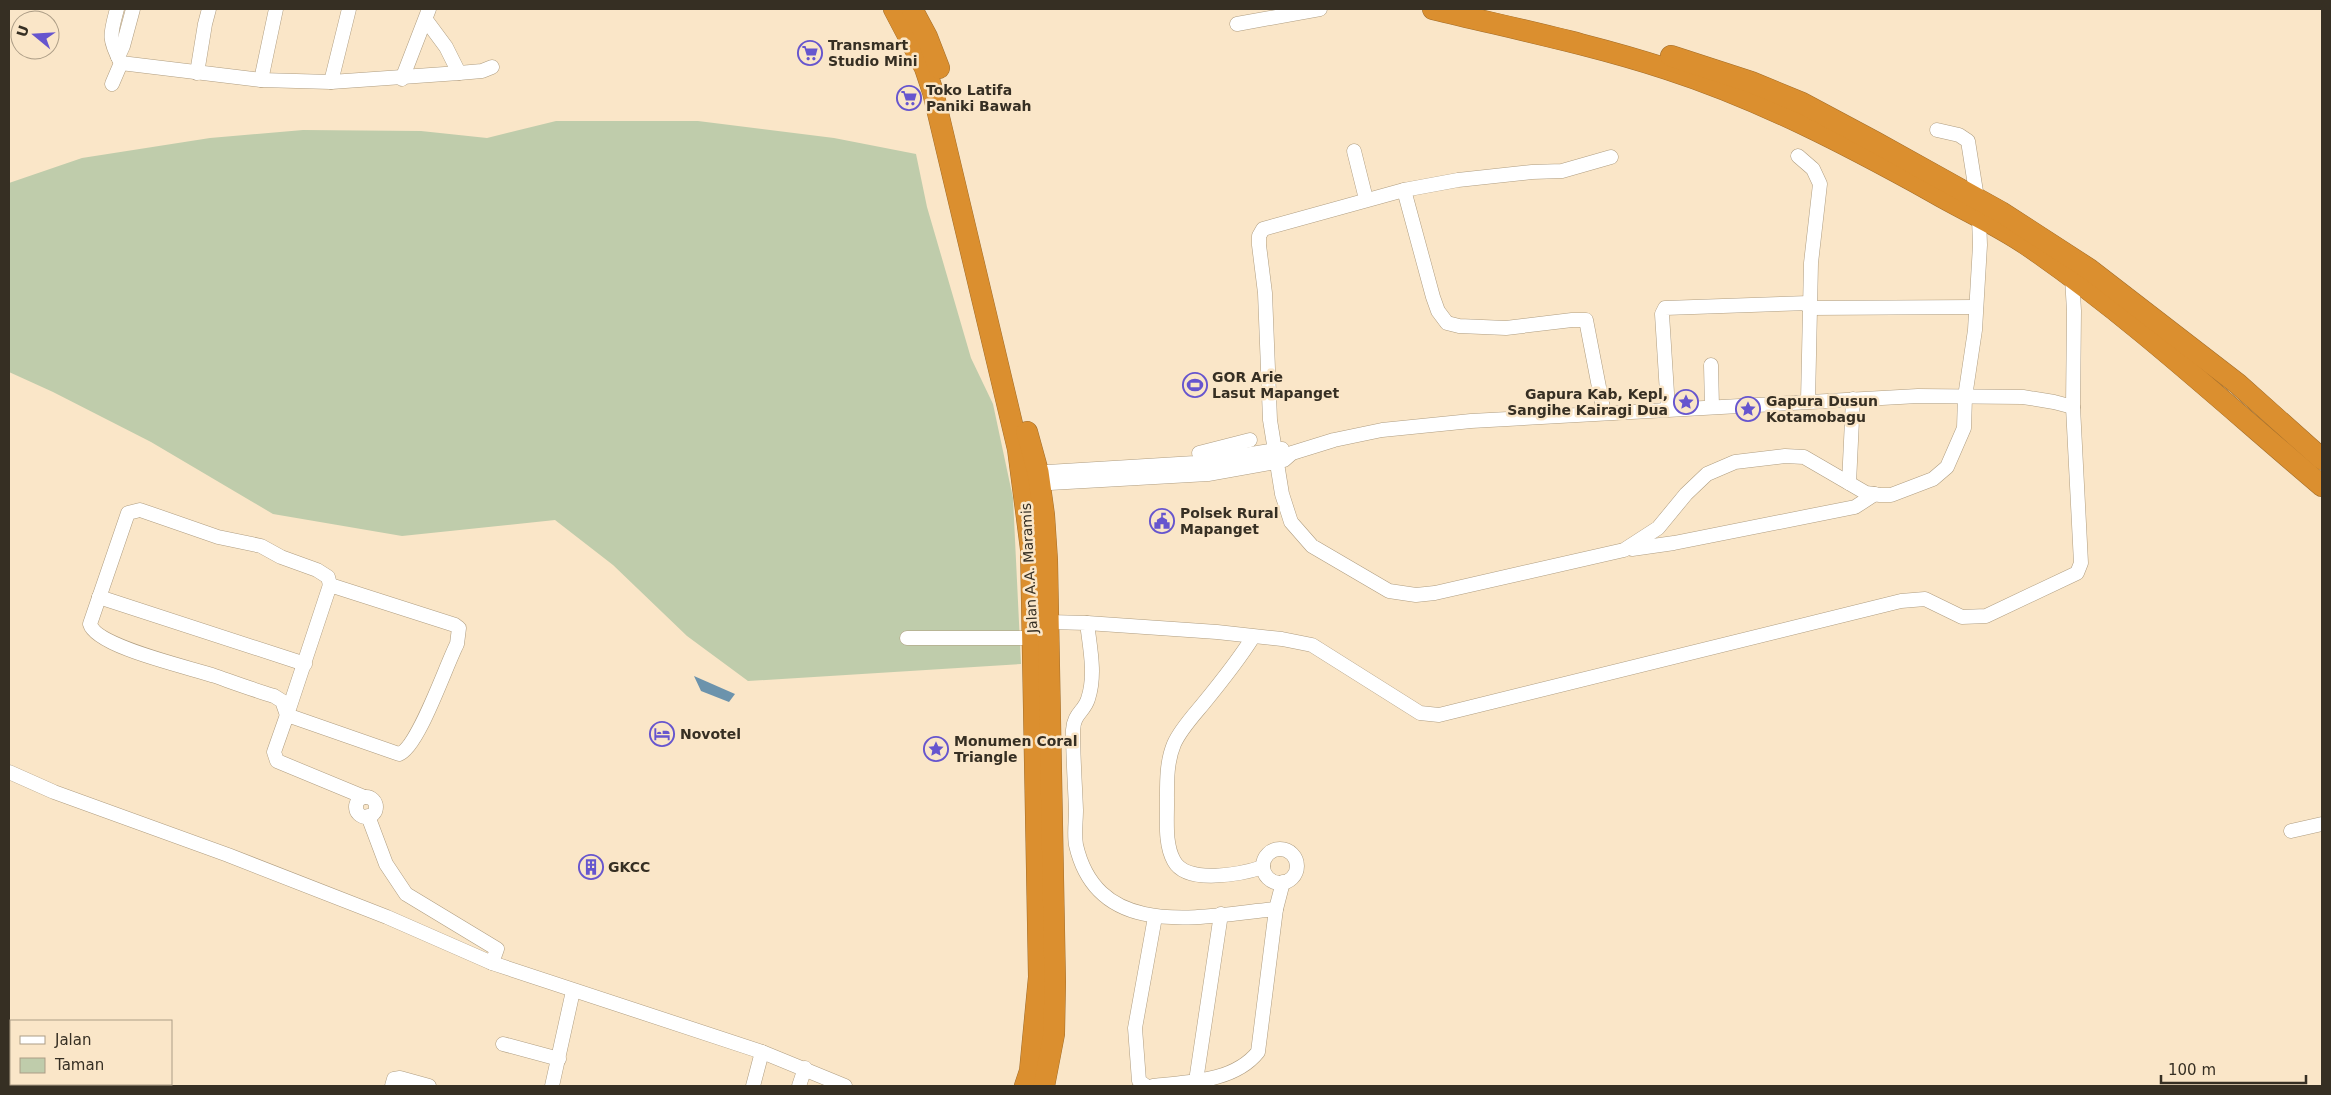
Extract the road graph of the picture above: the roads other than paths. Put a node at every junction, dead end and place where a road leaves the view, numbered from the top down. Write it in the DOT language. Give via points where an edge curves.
graph roads {
  1 [pos="117,9"];
  2 [pos="132,9"];
  3 [pos="209,9"];
  4 [pos="276,9"];
  5 [pos="349,9"];
  6 [pos="894,9"];
  7 [pos="912,9"];
  8 [pos="1320,9"];
  9 [pos="1433,9"];
  10 [pos="1482,9"];
  11 [pos="427,14"];
  12 [pos="1238,24"];
  13 [pos="119,60"];
  14 [pos="492,67"];
  15 [pos="197,73"];
  16 [pos="459,73"];
  17 [pos="402,79"];
  18 [pos="261,80"];
  19 [pos="331,82"];
  20 [pos="112,84"];
  21 [pos="1937,130"];
  22 [pos="1354,151"];
  23 [pos="1611,156"];
  24 [pos="1798,156"];
  25 [pos="1404,190"];
  26 [pos="1366,199"];
  27 [pos="1978,208"];
  28 [pos="2072,277"];
  29 [pos="1810,305"];
  30 [pos="1976,307"];
  31 [pos="1711,365"];
  32 [pos="1965,397"];
  33 [pos="1853,399"];
  34 [pos="1808,401"];
  35 [pos="1712,407"];
  36 [pos="2073,407"];
  37 [pos="1668,409"];
  38 [pos="1604,413"];
  39 [pos="1250,440"];
  40 [pos="1275,456"];
  41 [pos="2322,459"];
  42 [pos="1147,468"];
  43 [pos="1031,479"];
  44 [pos="1850,483"];
  45 [pos="2322,486"];
  46 [pos="1875,494"];
  47 [pos="1624,550"];
  48 [pos="330,585"];
  49 [pos="99,597"];
  50 [pos="1049,622"];
  51 [pos="1088,623"];
  52 [pos="1253,637"];
  53 [pos="907,638"];
  54 [pos="1033,638"];
  55 [pos="304,664"];
  56 [pos="287,715"];
  57 [pos="1050,742"];
  58 [pos="1073,742"];
  59 [pos="9,772"];
  60 [pos="2322,824"];
  61 [pos="2291,831"];
  62 [pos="1264,867"];
  63 [pos="1283,882"];
  64 [pos="1276,909"];
  65 [pos="1221,914"];
  66 [pos="1155,917"];
  67 [pos="492,963"];
  68 [pos="573,991"];
  69 [pos="503,1044"];
  70 [pos="762,1052"];
  71 [pos="559,1060"];
  72 [pos="805,1068"];
  73 [pos="1196,1081"];
  74 [pos="392,1086"];
  75 [pos="429,1086"];
  76 [pos="552,1086"];
  77 [pos="753,1086"];
  78 [pos="799,1086"];
  79 [pos="845,1086"];
  80 [pos="1025,1086"];
  81 [pos="1044,1086"];
  82 [pos="1146,1086"];
  83 [pos="1153,1086"];
  1 -- 13 [label="street" via="111,34"];
  2 -- 13 [label="street"];
  3 -- 15 [label="street"];
  4 -- 18 [label="street"];
  5 -- 19 [label="street"];
  6 -- 43 [label="highway, Jalan A.A. Maramis" via="925,68 933,92"];
  7 -- 43 [label="highway" via="927,37 949,100 983,240"];
  8 -- 12 [label="street"];
  9 -- 27 [label="highway" via="1599,50 1711,85"];
  10 -- 27 [label="highway" via="1662,54 1751,82 1802,103"];
  11 -- 16 [label="street"];
  11 -- 17 [label="street"];
  13 -- 15 [label="street"];
  13 -- 20 [label="street"];
  14 -- 16 [label="street"];
  15 -- 18 [label="street"];
  16 -- 17 [label="street"];
  17 -- 19 [label="street"];
  18 -- 19 [label="street"];
  21 -- 27 [label="street" via="1959,135 1968,142"];
  22 -- 26 [label="street"];
  23 -- 25 [label="street" via="1562,171 1458,180"];
  24 -- 29 [label="street" via="1813,169 1820,184"];
  25 -- 26 [label="street"];
  25 -- 38 [label="street" via="1428,281 1442,318 1455,326 1490,328 1586,320"];
  26 -- 40 [label="street" via="1263,229 1259,236"];
  27 -- 28 [label="highway"];
  27 -- 30 [label="street" via="1980,245"];
  27 -- 41 [label="highway" via="2089,269 2238,384"];
  28 -- 36 [label="street"];
  28 -- 45 [label="highway"];
  29 -- 30 [label="street"];
  29 -- 34 [label="street"];
  29 -- 37 [label="street" via="1665,308 1662,314"];
  30 -- 32 [label="street"];
  31 -- 35 [label="street"];
  32 -- 33 [label="street"];
  32 -- 36 [label="street" via="2023,398"];
  32 -- 46 [label="street" via="1964,428 1947,467 1913,489 1891,495"];
  33 -- 34 [label="street"];
  33 -- 44 [label="street"];
  34 -- 35 [label="street"];
  35 -- 37 [label="street"];
  36 -- 52 [label="street" via="2081,563 2077,573 1986,616 1962,617 1924,599 1901,601 1438,714 1420,713 1312,645"];
  37 -- 38 [label="street"];
  38 -- 40 [label="street" via="1382,430 1334,440 1292,453 1284,460"];
  39 -- 42 [label="street" via="1203,453 1150,457"];
  40 -- 42 [label="street"];
  40 -- 43 [label="street" via="1208,474"];
  40 -- 47 [label="street" via="1291,522 1302,536 1312,546 1367,580 1402,595 1435,593"];
  42 -- 43 [label="street"];
  43 -- 50 [label="highway" via="1044,516"];
  43 -- 54 [label="highway, Jalan A.A. Maramis"];
  44 -- 46 [label="street" via="1866,493"];
  44 -- 47 [label="street" via="1804,457 1735,462 1707,474 1658,528"];
  46 -- 47 [label="street" via="1855,507"];
  48 -- 49 [label="street" via="328,577 317,570 282,558 262,546 218,537 133,510 128,513"];
  48 -- 55 [label="street"];
  48 -- 56 [label="street" via="455,625 459,631 457,644 417,735 400,754"];
  49 -- 55 [label="street"];
  49 -- 56 [label="street" via="90,624 96,634 132,650 274,696 282,702"];
  50 -- 51 [label="street"];
  50 -- 57 [label="highway"];
  51 -- 52 [label="street"];
  51 -- 58 [label="street" via="1091,686 1087,701 1074,718"];
  52 -- 62 [label="street" via="1237,663 1174,743 1167,776 1167,827 1169,848 1174,862 1182,870 1218,876"];
  53 -- 54 [label="street"];
  54 -- 80 [label="highway, Jalan A.A. Maramis" via="1039,977 1030,1070"];
  55 -- 56 [label="street"];
  56 -- 67 [label="street" via="274,752 278,761 364,797 357,802 357,811 368,816 386,864 398,885 417,902 496,949"];
  57 -- 58 [label="street"];
  57 -- 81 [label="highway" via="1055,994 1054,1034"];
  58 -- 66 [label="street" via="1076,842 1088,877 1097,890 1112,902"];
  59 -- 67 [label="street" via="387,917"];
  60 -- 61 [label="street"];
  62 -- 63 [label="street" via="1270,879"];
  62 -- 63 [label="street" via="1268,854 1274,850 1288,851 1297,868 1290,880"];
  63 -- 64 [label="street"];
  64 -- 65 [label="street"];
  64 -- 73 [label="street" via="1258,1052 1243,1066 1222,1076"];
  65 -- 66 [label="street"];
  65 -- 73 [label="street"];
  66 -- 82 [label="street" via="1135,1028 1139,1081"];
  67 -- 68 [label="street"];
  68 -- 70 [label="street"];
  68 -- 71 [label="street"];
  69 -- 71 [label="street"];
  70 -- 72 [label="street"];
  70 -- 77 [label="street"];
  71 -- 76 [label="street"];
  72 -- 78 [label="street"];
  72 -- 79 [label="street"];
  73 -- 83 [label="street"];
  74 -- 75 [label="street" via="394,1079 400,1078"];
}
